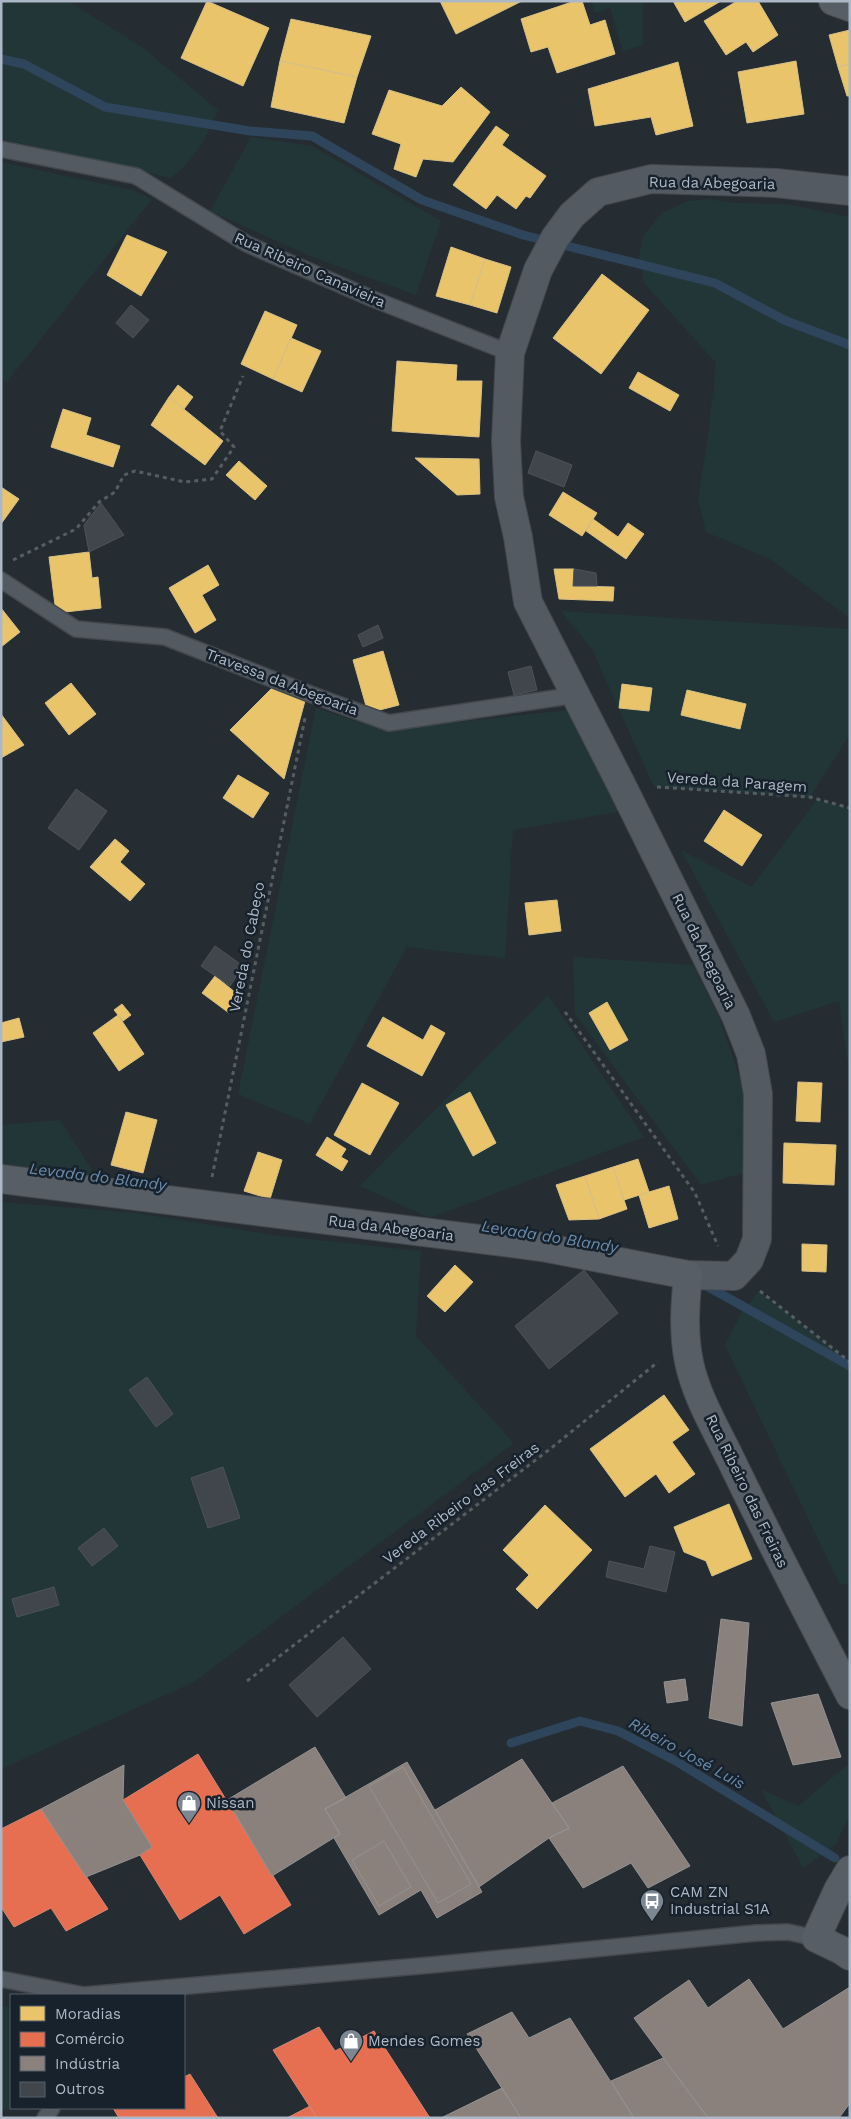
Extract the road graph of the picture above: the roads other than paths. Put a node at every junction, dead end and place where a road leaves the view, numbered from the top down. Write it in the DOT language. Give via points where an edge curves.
graph roads {
  1 [pos="833,1"];
  2 [pos="850,7"];
  3 [pos="1,149"];
  4 [pos="850,191"];
  5 [pos="510,353"];
  6 [pos="1,580"];
  7 [pos="576,695"];
  8 [pos="1,1179"];
  9 [pos="688,1275"];
  10 [pos="850,1695"];
  11 [pos="850,1870"];
  12 [pos="816,1938"];
  13 [pos="850,1956"];
  14 [pos="1,1979"];
  15 [pos="79,1994"];
  16 [pos="96,1994"];
  1 -- 2 [label="street"];
  3 -- 5 [label="lane, Rua Ribeiro Canavieira" via="136,176 247,244 373,299"];
  4 -- 5 [label="street, Rua da Abegoaria" via="776,184 651,179 598,192 572,215 555,238 538,270"];
  5 -- 7 [label="street, Rua da Abegoaria" via="506,440 509,497 528,602"];
  6 -- 7 [label="lane, Travessa da Abegoaria" via="76,629 165,636 388,723"];
  7 -- 9 [label="street, Rua da Abegoaria" via="736,1016 751,1054 758,1094 757,1239 749,1260 734,1276"];
  8 -- 9 [label="street, Rua da Abegoaria" via="542,1247"];
  9 -- 10 [label="street, Rua Ribeiro das Freiras" via="685,1339 689,1364 702,1400"];
  11 -- 12 [label="street"];
  12 -- 13 [label="street"];
  12 -- 16 [label="lane" via="788,1932 756,1933"];
  14 -- 15 [label="lane"];
}
